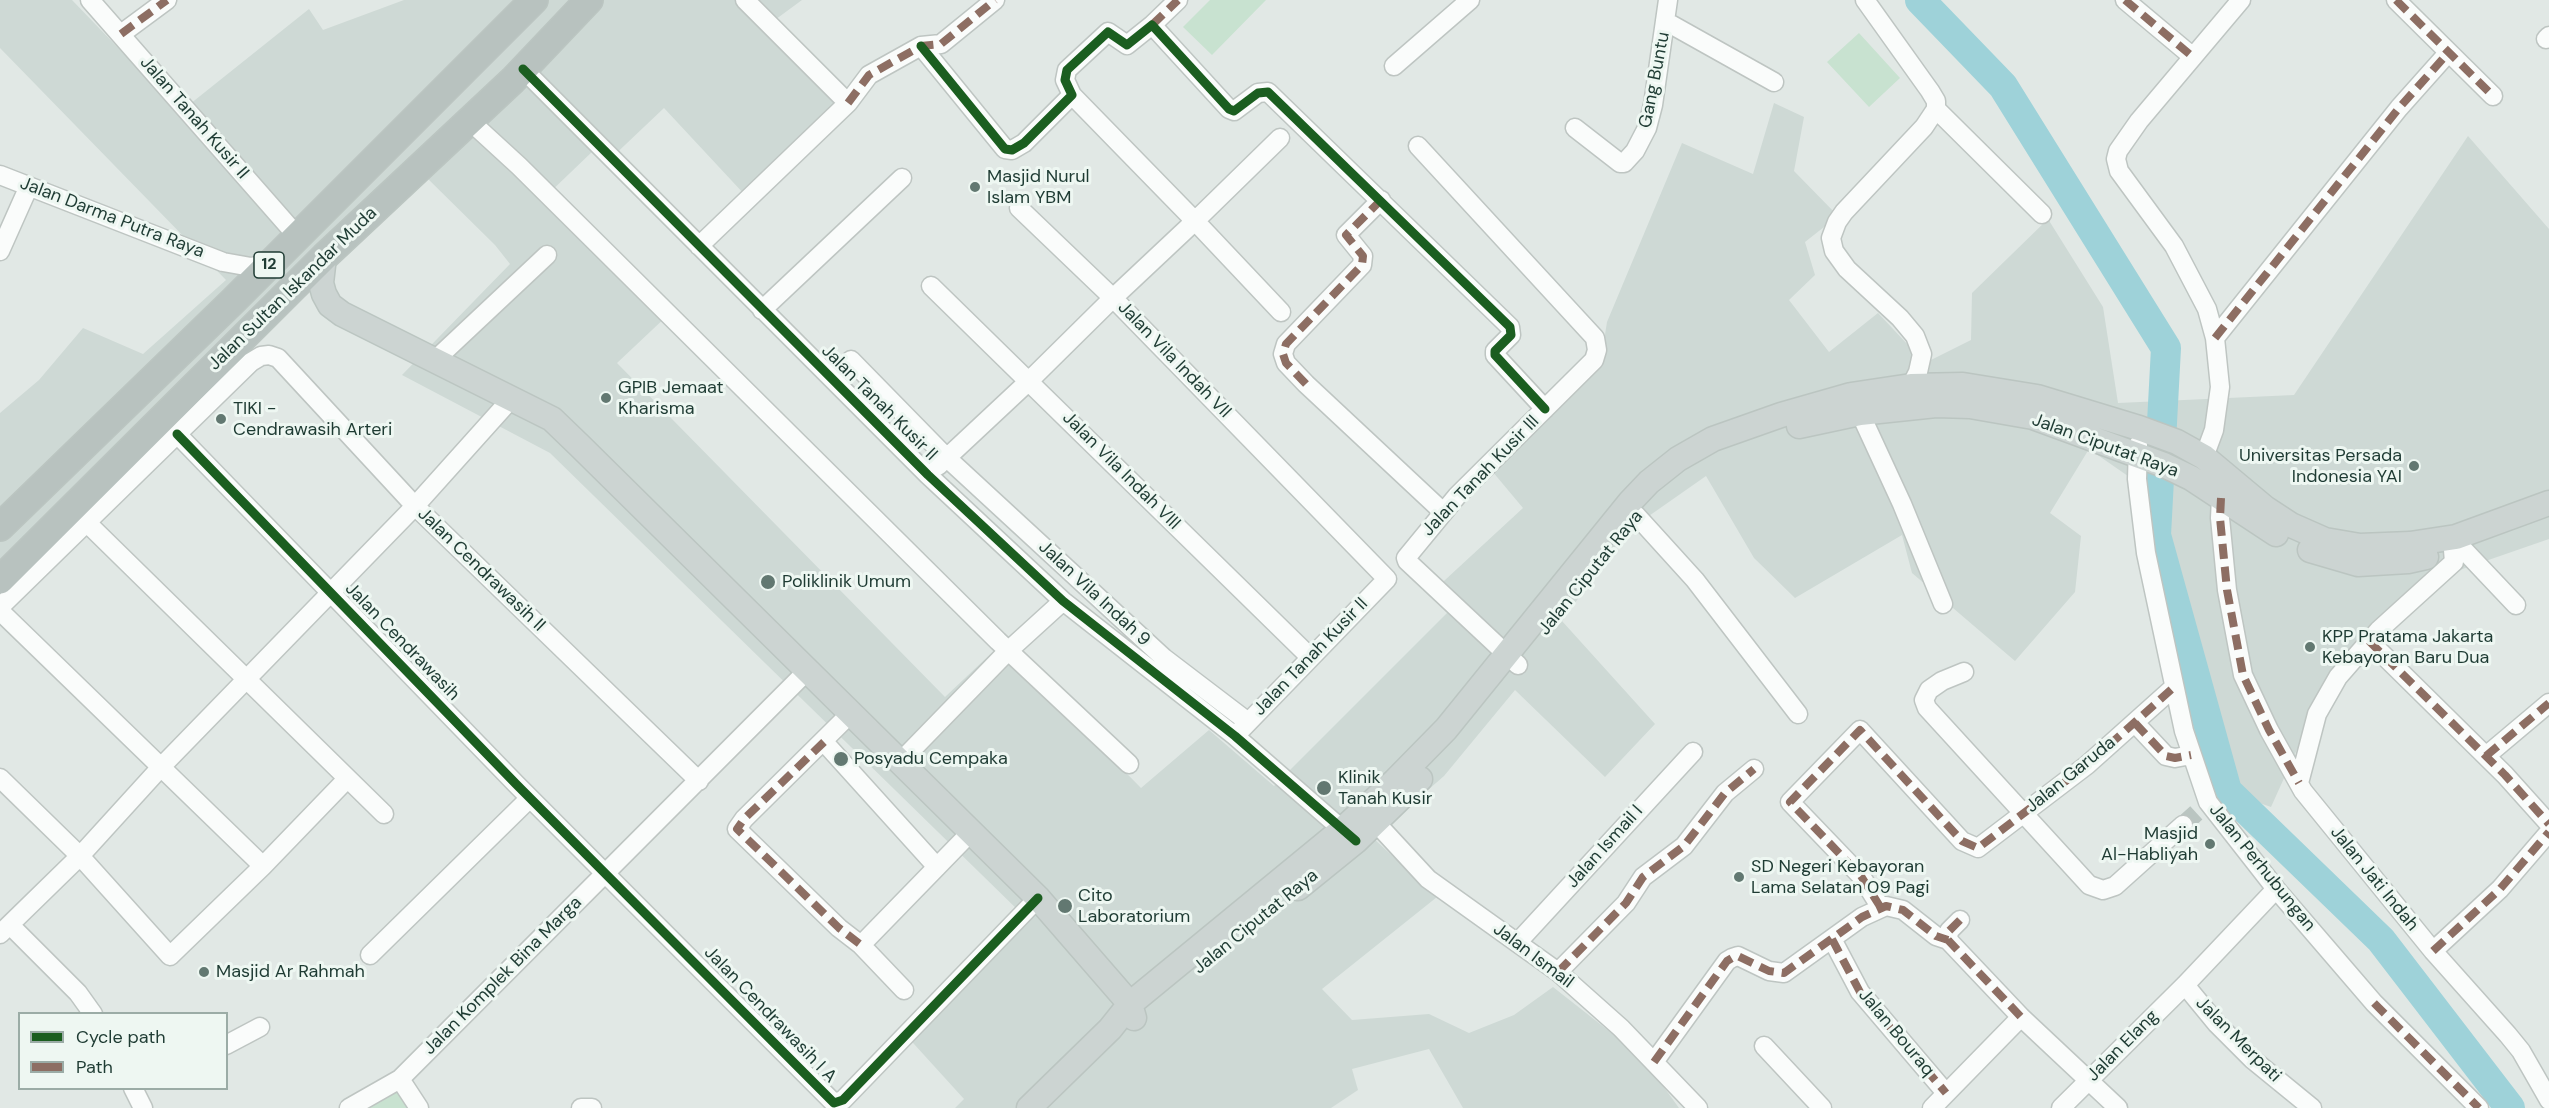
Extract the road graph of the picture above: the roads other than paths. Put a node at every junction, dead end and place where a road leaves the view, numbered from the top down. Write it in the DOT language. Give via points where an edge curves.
graph roads {
  1 [pos="90,0"];
  2 [pos="167,0"];
  3 [pos="534,0"];
  4 [pos="589,0"];
  5 [pos="745,0"];
  6 [pos="995,0"];
  7 [pos="1178,0"];
  8 [pos="1470,0"];
  9 [pos="1668,0"];
  10 [pos="1865,0"];
  11 [pos="2125,0"];
  12 [pos="2241,0"];
  13 [pos="2396,0"];
  14 [pos="1665,21"];
  15 [pos="1152,25"];
  16 [pos="121,34"];
  17 [pos="921,46"];
  18 [pos="2448,53"];
  19 [pos="2193,57"];
  20 [pos="1395,66"];
  21 [pos="523,69"];
  22 [pos="1774,82"];
  23 [pos="1072,95"];
  24 [pos="2493,96"];
  25 [pos="848,104"];
  26 [pos="1936,109"];
  27 [pos="471,122"];
  28 [pos="1575,128"];
  29 [pos="1280,138"];
  30 [pos="1418,146"];
  31 [pos="0,175"];
  32 [pos="902,178"];
  33 [pos="29,186"];
  34 [pos="1381,200"];
  35 [pos="1019,208"];
  36 [pos="2042,214"];
  37 [pos="1195,221"];
  38 [pos="298,237"];
  39 [pos="699,246"];
  40 [pos="0,251"];
  41 [pos="547,255"];
  42 [pos="324,257"];
  43 [pos="223,262"];
  44 [pos="270,264"];
  45 [pos="931,286"];
  46 [pos="1113,298"];
  47 [pos="234,300"];
  48 [pos="762,310"];
  49 [pos="1281,312"];
  50 [pos="2215,338"];
  51 [pos="242,354"];
  52 [pos="851,360"];
  53 [pos="434,361"];
  54 [pos="1029,381"];
  55 [pos="1911,386"];
  56 [pos="512,399"];
  57 [pos="1545,409"];
  58 [pos="184,411"];
  59 [pos="1860,413"];
  60 [pos="2143,429"];
  61 [pos="177,434"];
  62 [pos="2180,444"];
  63 [pos="2205,457"];
  64 [pos="947,458"];
  65 [pos="2149,459"];
  66 [pos="928,475"];
  67 [pos="2221,498"];
  68 [pos="2549,503"];
  69 [pos="415,506"];
  70 [pos="1443,512"];
  71 [pos="79,514"];
  72 [pos="1636,515"];
  73 [pos="2549,518"];
  74 [pos="0,526"];
  75 [pos="2458,549"];
  76 [pos="1398,569"];
  77 [pos="0,580"];
  78 [pos="331,593"];
  79 [pos="1063,601"];
  80 [pos="1943,604"];
  81 [pos="2516,605"];
  82 [pos="0,609"];
  83 [pos="2369,641"];
  84 [pos="1008,651"];
  85 [pos="1310,657"];
  86 [pos="1512,660"];
  87 [pos="807,671"];
  88 [pos="1965,672"];
  89 [pos="247,678"];
  90 [pos="2173,688"];
  91 [pos="2549,703"];
  92 [pos="850,714"];
  93 [pos="1798,714"];
  94 [pos="1248,722"];
  95 [pos="2135,723"];
  96 [pos="1235,736"];
  97 [pos="824,742"];
  98 [pos="1693,752"];
  99 [pos="2191,755"];
  100 [pos="2486,756"];
  101 [pos="900,762"];
  102 [pos="1129,764"];
  103 [pos="161,767"];
  104 [pos="1754,769"];
  105 [pos="0,778"];
  106 [pos="346,780"];
  107 [pos="699,781"];
  108 [pos="2299,783"];
  109 [pos="530,798"];
  110 [pos="2021,813"];
  111 [pos="384,814"];
  112 [pos="1370,816"];
  113 [pos="2549,824"];
  114 [pos="2183,825"];
  115 [pos="971,832"];
  116 [pos="2549,832"];
  117 [pos="1349,835"];
  118 [pos="80,856"];
  119 [pos="263,866"];
  120 [pos="937,867"];
  121 [pos="606,872"];
  122 [pos="2276,889"];
  123 [pos="1038,898"];
  124 [pos="1881,908"];
  125 [pos="1960,920"];
  126 [pos="5,930"];
  127 [pos="1832,939"];
  128 [pos="1948,940"];
  129 [pos="1518,942"];
  130 [pos="861,945"];
  131 [pos="2433,951"];
  132 [pos="370,955"];
  133 [pos="1558,972"];
  134 [pos="2185,985"];
  135 [pos="903,990"];
  136 [pos="92,1012"];
  137 [pos="1132,1012"];
  138 [pos="2021,1017"];
  139 [pos="260,1027"];
  140 [pos="228,1044"];
  141 [pos="1764,1046"];
  142 [pos="1654,1062"];
  143 [pos="400,1079"];
  144 [pos="2090,1080"];
  145 [pos="1946,1093"];
  146 [pos="2549,1100"];
  147 [pos="348,1108"];
  148 [pos="419,1108"];
  149 [pos="581,1108"];
  150 [pos="592,1108"];
  151 [pos="1029,1108"];
  152 [pos="1698,1108"];
  153 [pos="1822,1108"];
  154 [pos="1932,1108"];
  155 [pos="2061,1108"];
  156 [pos="2118,1108"];
  157 [pos="2312,1108"];
  158 [pos="2479,1108"];
  1 -- 16 [label="street, Jalan Tanah Kusir II"];
  2 -- 16 [label="street"];
  3 -- 38 [label="highway, Jalan Sultan Iskandar Muda / 12"];
  4 -- 21 [label="highway, Jalan Sultan Iskandar Muda / 12"];
  5 -- 25 [label="street"];
  6 -- 17 [label="street" via="941,44"];
  7 -- 15 [label="street"];
  8 -- 20 [label="street"];
  9 -- 14 [label="street, Gang Buntu"];
  10 -- 26 [label="street" via="1930,91"];
  11 -- 19 [label="street"];
  12 -- 19 [label="street"];
  13 -- 18 [label="street"];
  14 -- 22 [label="street"];
  14 -- 28 [label="street, Gang Buntu" via="1647,128 1627,161 1620,163"];
  15 -- 23 [label="street" via="1127,45 1110,32 1105,34 1065,73"];
  15 -- 34 [label="street" via="1228,109 1239,110 1258,93 1268,92"];
  16 -- 38 [label="street, Jalan Tanah Kusir II"];
  17 -- 23 [label="street" via="1005,148 1012,150 1024,143"];
  17 -- 25 [label="street" via="869,75"];
  18 -- 24 [label="street"];
  18 -- 50 [label="street" via="2399,108"];
  19 -- 50 [label="street" via="2139,121 2116,159 2119,171 2174,246 2207,309"];
  21 -- 27 [label="highway, Jalan Sultan Iskandar Muda / 12"];
  21 -- 39 [label="street, Jalan Tanah Kusir II"];
  23 -- 37 [label="street"];
  25 -- 39 [label="street"];
  26 -- 36 [label="street"];
  26 -- 55 [label="street" via="1844,212 1831,238 1834,251 1847,269 1915,336 1922,354"];
  27 -- 42 [label="highway, Jalan Sultan Iskandar Muda / 12"];
  27 -- 84 [label="street"];
  29 -- 37 [label="street, Jalan Vila Indah VII"];
  30 -- 57 [label="street, Jalan Tanah Kusir III" via="1595,338 1598,350 1594,360"];
  31 -- 33 [label="street, Jalan Darma Putra Raya"];
  32 -- 48 [label="street"];
  33 -- 40 [label="street"];
  33 -- 43 [label="street, Jalan Darma Putra Raya"];
  34 -- 57 [label="street" via="1510,327 1511,335 1495,355"];
  34 -- 70 [label="street" via="1346,235 1363,256 1362,265 1286,344 1283,354 1286,363 1314,392"];
  35 -- 46 [label="street"];
  37 -- 46 [label="street, Jalan Vila Indah VII"];
  37 -- 49 [label="street"];
  38 -- 44 [label="highway, Jalan Sultan Iskandar Muda / 12"];
  39 -- 48 [label="street, Jalan Tanah Kusir II"];
  41 -- 53 [label="street"];
  42 -- 51 [label="highway, Jalan Sultan Iskandar Muda / 12"];
  42 -- 53 [label="main road" via="321,283 330,305 355,322"];
  43 -- 44 [label="street, Jalan Darma Putra Raya" via="251,267"];
  43 -- 47 [label="street, Jalan Darma Putra Raya" via="234,281"];
  44 -- 47 [label="highway, Jalan Sultan Iskandar Muda / 12"];
  45 -- 54 [label="street, Jalan Vila Indah VIII"];
  46 -- 54 [label="street, Jalan Tanah Kusir II"];
  46 -- 76 [label="street, Jalan Vila Indah VII"];
  47 -- 74 [label="highway, Jalan Sultan Iskandar Muda / 12"];
  48 -- 66 [label="street, Jalan Tanah Kusir II"];
  50 -- 63 [label="street" via="2220,387 2214,430"];
  51 -- 58 [label="highway, Jalan Sultan Iskandar Muda / 12"];
  51 -- 69 [label="street, Jalan Cendrawasih II" via="278,358"];
  52 -- 64 [label="street, Jalan Vila Indah 9"];
  53 -- 56 [label="main road"];
  54 -- 64 [label="street, Jalan Tanah Kusir II"];
  54 -- 85 [label="street, Jalan Vila Indah VIII"];
  55 -- 60 [label="main road, Jalan Ciputat Raya" via="1963,386 2037,397"];
  55 -- 86 [label="main road, Jalan Ciputat Raya" via="1851,395 1781,416 1713,439 1678,459 1630,502"];
  56 -- 69 [label="street, Jalan Cendrawasih"];
  56 -- 87 [label="main road" via="552,419"];
  57 -- 70 [label="street, Jalan Tanah Kusir III"];
  58 -- 61 [label="street"];
  58 -- 71 [label="highway, Jalan Sultan Iskandar Muda / 12"];
  59 -- 65 [label="main road, Jalan Ciputat Raya" via="1936,405 1970,406 2033,417"];
  59 -- 72 [label="main road, Jalan Ciputat Raya" via="1780,432 1718,456 1688,471"];
  59 -- 80 [label="street"];
  60 -- 62 [label="main road, Jalan Ciputat Raya"];
  60 -- 65 [label="street, Jalan Perhubungan"];
  61 -- 71 [label="street"];
  61 -- 78 [label="street, Jalan Cendrawasih"];
  62 -- 63 [label="main road, Jalan Ciputat Raya"];
  62 -- 65 [label="main road"];
  63 -- 68 [label="main road, Jalan Ciputat Raya" via="2291,525 2325,540 2360,546 2456,537"];
  64 -- 66 [label="street, Jalan Tanah Kusir II"];
  64 -- 94 [label="street, Jalan Vila Indah 9" via="1164,658"];
  65 -- 67 [label="main road, Jalan Ciputat Raya" via="2191,478"];
  65 -- 90 [label="street, Jalan Perhubungan" via="2137,479 2146,553"];
  66 -- 79 [label="street, Jalan Tanah Kusir II"];
  67 -- 75 [label="main road, Jalan Ciputat Raya" via="2287,541 2358,564 2408,561"];
  67 -- 108 [label="street, Jalan Jati Indah" via="2227,590 2243,675"];
  69 -- 78 [label="street, Jalan Cendrawasih"];
  69 -- 107 [label="street, Jalan Cendrawasih II"];
  70 -- 76 [label="street, Jalan Tanah Kusir III"];
  71 -- 77 [label="highway, Jalan Sultan Iskandar Muda / 12"];
  71 -- 82 [label="street"];
  71 -- 89 [label="street"];
  72 -- 86 [label="main road, Jalan Ciputat Raya"];
  72 -- 93 [label="street" via="1695,580"];
  73 -- 75 [label="main road, Jalan Ciputat Raya"];
  75 -- 81 [label="street"];
  75 -- 83 [label="street" via="2454,562"];
  76 -- 85 [label="street, Jalan Tanah Kusir II"];
  76 -- 86 [label="street"];
  78 -- 89 [label="street, Jalan Cendrawasih"];
  78 -- 109 [label="street, Jalan Cendrawasih"];
  79 -- 84 [label="street"];
  79 -- 96 [label="street, Jalan Tanah Kusir II"];
  82 -- 103 [label="street"];
  83 -- 100 [label="street"];
  83 -- 108 [label="street" via="2338,677 2317,714"];
  84 -- 101 [label="street"];
  84 -- 102 [label="street"];
  85 -- 94 [label="street, Jalan Tanah Kusir II"];
  86 -- 112 [label="main road, Jalan Ciputat Raya" via="1455,744"];
  87 -- 92 [label="main road"];
  87 -- 107 [label="street"];
  88 -- 110 [label="street" via="1929,690 1924,700 1927,708"];
  89 -- 103 [label="street, Jalan Cendrawasih"];
  89 -- 106 [label="street"];
  90 -- 95 [label="street, Jalan Garuda"];
  90 -- 99 [label="street, Jalan Perhubungan"];
  91 -- 100 [label="street"];
  92 -- 97 [label="street"];
  92 -- 101 [label="main road"];
  94 -- 96 [label="street, Jalan Tanah Kusir II"];
  95 -- 99 [label="street" via="2166,756"];
  95 -- 110 [label="street, Jalan Garuda" via="2087,765"];
  96 -- 117 [label="street, Jalan Tanah Kusir II"];
  97 -- 120 [label="street"];
  97 -- 130 [label="street" via="737,829"];
  98 -- 129 [label="street, Jalan Ismail I"];
  99 -- 122 [label="street, Jalan Perhubungan" via="2207,804"];
  100 -- 113 [label="street"];
  101 -- 115 [label="main road"];
  103 -- 118 [label="street, Jalan Cendrawasih"];
  103 -- 119 [label="street"];
  104 -- 133 [label="street" via="1725,793 1684,846 1643,877 1626,903"];
  105 -- 118 [label="street"];
  106 -- 111 [label="street"];
  106 -- 119 [label="street"];
  107 -- 121 [label="street"];
  108 -- 131 [label="street, Jalan Jati Indah"];
  109 -- 121 [label="street, Jalan Cendrawasih"];
  109 -- 132 [label="street"];
  110 -- 114 [label="street, Jalan Garuda" via="2082,879 2103,890 2115,886"];
  110 -- 124 [label="street" via="1978,848 1971,846 1962,841 1860,730 1790,802 1865,881"];
  112 -- 117 [label="main road, Jalan Ciputat Raya"];
  112 -- 129 [label="street, Jalan Ismail" via="1428,879"];
  115 -- 120 [label="street"];
  115 -- 123 [label="main road"];
  116 -- 131 [label="street" via="2487,902"];
  117 -- 137 [label="main road, Jalan Ciputat Raya"];
  118 -- 119 [label="street" via="170,956"];
  118 -- 126 [label="street, Jalan Cendrawasih"];
  120 -- 130 [label="street"];
  121 -- 123 [label="street, Jalan Cendrawasih I A" via="834,1102 843,1100"];
  121 -- 143 [label="street, Jalan Komplek Bina Marga"];
  122 -- 134 [label="street, Jalan Merpati"];
  122 -- 158 [label="street, Jalan Perhubungan" via="2374,1003"];
  123 -- 137 [label="main road"];
  124 -- 127 [label="street"];
  124 -- 128 [label="street" via="1898,907 1936,936"];
  125 -- 128 [label="street" via="1948,931"];
  126 -- 136 [label="street" via="78,993"];
  127 -- 142 [label="street" via="1784,973 1769,971 1738,956 1727,961"];
  127 -- 145 [label="street, Jalan Bouraq" via="1860,992"];
  128 -- 138 [label="street"];
  129 -- 133 [label="street, Jalan Ismail"];
  130 -- 135 [label="street"];
  131 -- 146 [label="street, Jalan Jati Indah" via="2521,1051"];
  133 -- 142 [label="street, Jalan Ismail"];
  134 -- 144 [label="street, Jalan Elang"];
  134 -- 157 [label="street, Jalan Merpati" via="2252,1059"];
  137 -- 151 [label="main road, Jalan Ciputat Raya"];
  138 -- 144 [label="street"];
  138 -- 145 [label="street, Jalan Bouraq"];
  139 -- 140 [label="street"];
  141 -- 153 [label="street"];
  142 -- 152 [label="street, Jalan Ismail"];
  143 -- 147 [label="street, Jalan Komplek Bina Marga"];
  143 -- 148 [label="street"];
  144 -- 155 [label="street, Jalan Elang"];
  144 -- 156 [label="street"];
  145 -- 154 [label="street, Jalan Bouraq"];
  149 -- 150 [label="street"];
}
